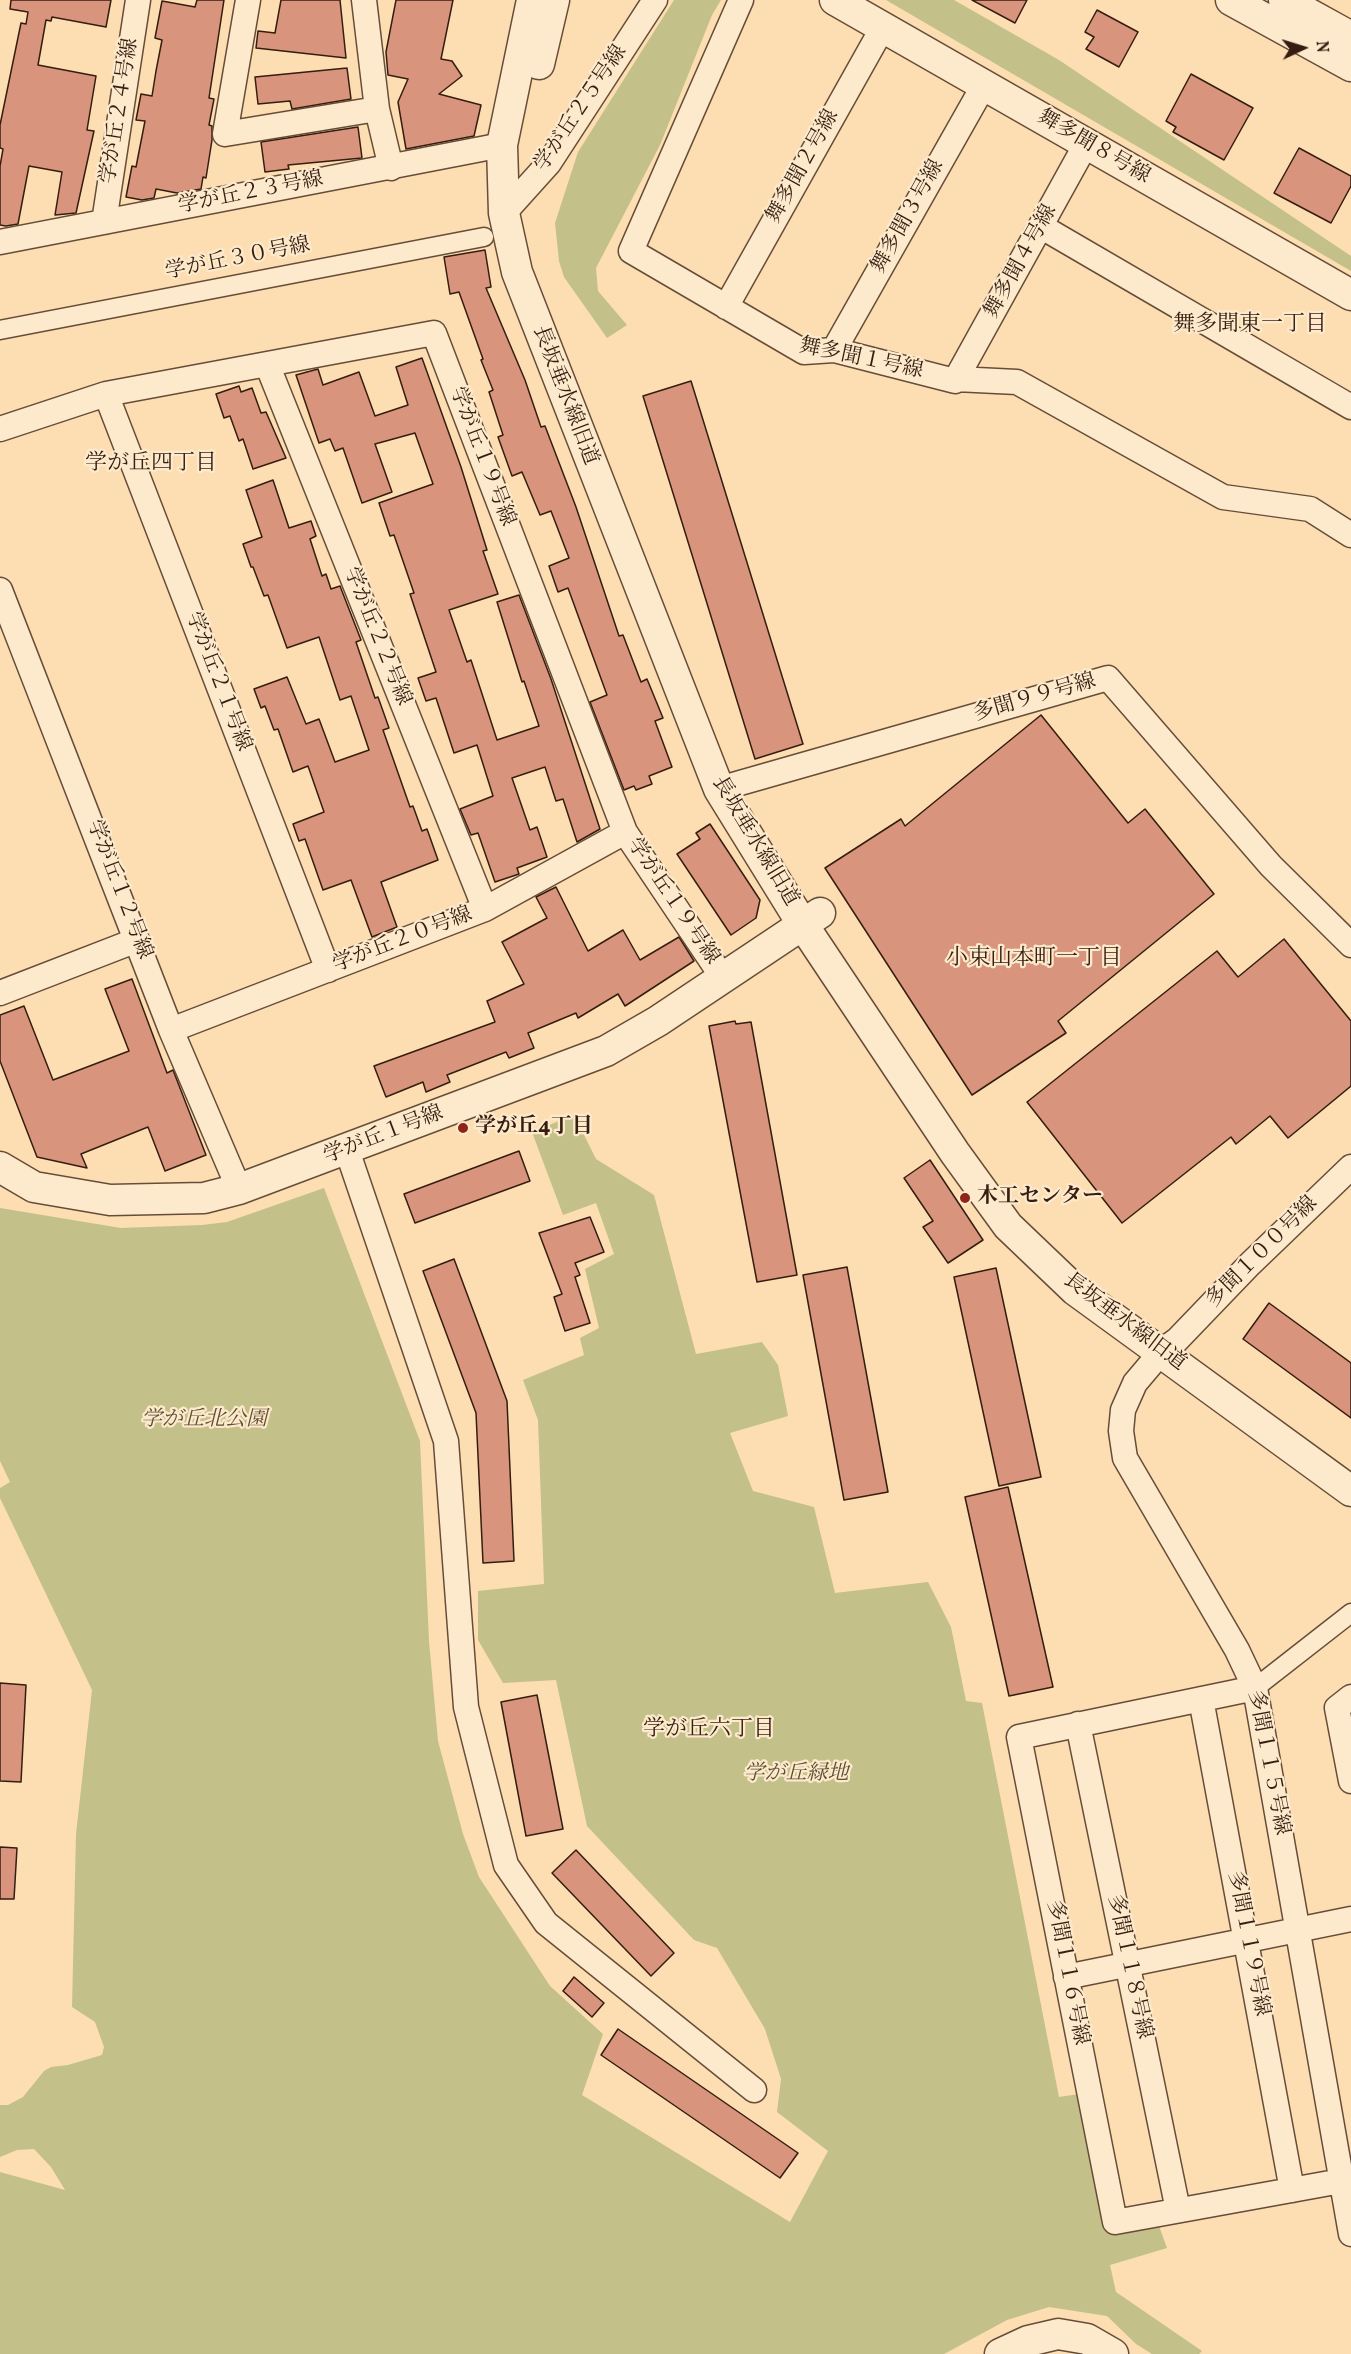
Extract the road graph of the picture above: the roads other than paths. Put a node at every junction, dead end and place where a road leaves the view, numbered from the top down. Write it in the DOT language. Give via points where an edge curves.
graph roads {
  1 [pos="138,0"];
  2 [pos="248,0"];
  3 [pos="364,0"];
  4 [pos="532,0"];
  5 [pos="554,0"];
  6 [pos="654,0"];
  7 [pos="741,0"];
  8 [pos="835,0"];
  9 [pos="1231,0"];
  10 [pos="1284,0"];
  11 [pos="883,27"];
  12 [pos="1351,37"];
  13 [pos="1351,66"];
  14 [pos="984,85"];
  15 [pos="377,109"];
  16 [pos="1086,144"];
  17 [pos="502,145"];
  18 [pos="391,168"];
  19 [pos="514,203"];
  20 [pos="104,222"];
  21 [pos="1042,227"];
  22 [pos="484,237"];
  23 [pos="0,242"];
  24 [pos="1351,295"];
  25 [pos="726,307"];
  26 [pos="0,330"];
  27 [pos="834,350"];
  28 [pos="267,364"];
  29 [pos="956,379"];
  30 [pos="106,394"];
  31 [pos="1351,406"];
  32 [pos="0,429"];
  33 [pos="1351,534"];
  34 [pos="0,590"];
  35 [pos="730,786"];
  36 [pos="625,832"];
  37 [pos="485,909"];
  38 [pos="812,919"];
  39 [pos="137,940"];
  40 [pos="1351,945"];
  41 [pos="328,970"];
  42 [pos="723,978"];
  43 [pos="0,993"];
  44 [pos="171,1030"];
  45 [pos="347,1150"];
  46 [pos="0,1167"];
  47 [pos="1351,1167"];
  48 [pos="239,1189"];
  49 [pos="1169,1346"];
  50 [pos="1351,1467"];
  51 [pos="1351,1491"];
  52 [pos="1351,1613"];
  53 [pos="1255,1688"];
  54 [pos="1351,1697"];
  55 [pos="1201,1699"];
  56 [pos="1078,1724"];
  57 [pos="1351,1781"];
  58 [pos="1351,1919"];
  59 [pos="1297,1930"];
  60 [pos="1246,1940"];
  61 [pos="1127,1964"];
  62 [pos="1066,1977"];
  63 [pos="754,2090"];
  64 [pos="1341,2181"];
  65 [pos="1292,2190"];
  66 [pos="1178,2210"];
  67 [pos="1351,2234"];
  68 [pos="1000,2354"];
  69 [pos="1113,2354"];
  1 -- 20 [label="street, 学が丘２４号線"];
  2 -- 15 [label="street" via="225,134"];
  3 -- 15 [label="street"];
  4 -- 17 [label="street, 長坂垂水線旧道"];
  5 -- 19 [label="street, 長坂垂水線旧道" via="525,120"];
  6 -- 19 [label="street, 学が丘２５号線" via="549,163"];
  7 -- 25 [label="street, 舞多聞１号線" via="631,251"];
  8 -- 11 [label="street, 舞多聞８号線"];
  9 -- 13 [label="street"];
  10 -- 12 [label="street"];
  11 -- 14 [label="street, 舞多聞８号線"];
  11 -- 25 [label="street, 舞多聞２号線"];
  14 -- 16 [label="street, 舞多聞８号線"];
  14 -- 27 [label="street, 舞多聞３号線"];
  15 -- 18 [label="street"];
  16 -- 21 [label="street, 舞多聞４号線"];
  16 -- 24 [label="street, 舞多聞８号線"];
  17 -- 18 [label="street, 学が丘２３号線"];
  17 -- 19 [label="street, 長坂垂水線旧道"];
  18 -- 20 [label="street, 学が丘２３号線"];
  19 -- 35 [label="street, 長坂垂水線旧道" via="524,219 541,283 724,752"];
  20 -- 23 [label="street, 学が丘２３号線"];
  21 -- 29 [label="street, 舞多聞４号線"];
  21 -- 31 [label="street"];
  22 -- 26 [label="street, 学が丘３０号線"];
  25 -- 27 [label="street, 舞多聞１号線" via="804,352"];
  27 -- 29 [label="street, 舞多聞１号線"];
  28 -- 30 [label="street, 学が丘１９号線"];
  28 -- 36 [label="street, 学が丘１９号線" via="434,333"];
  28 -- 37 [label="street, 学が丘２２号線"];
  29 -- 33 [label="street, 舞多聞１号線" via="1017,381 1223,497 1310,509"];
  30 -- 32 [label="street, 学が丘１９号線"];
  30 -- 41 [label="street, 学が丘２１号線"];
  34 -- 39 [label="street, 学が丘１２号線"];
  35 -- 38 [label="street, 長坂垂水線旧道"];
  35 -- 40 [label="street, 多聞９９号線" via="1108,678 1271,866"];
  36 -- 37 [label="street, 学が丘２０号線"];
  36 -- 42 [label="street, 学が丘１９号線"];
  37 -- 41 [label="street, 学が丘２０号線"];
  38 -- 42 [label="street, 学が丘１号線"];
  38 -- 49 [label="street, 長坂垂水線旧道" via="955,1153 1008,1226 1075,1290"];
  39 -- 43 [label="street"];
  39 -- 44 [label="street, 学が丘１２号線"];
  41 -- 44 [label="street, 学が丘２０号線"];
  42 -- 45 [label="street, 学が丘１号線" via="606,1051"];
  44 -- 48 [label="street, 学が丘１２号線"];
  45 -- 48 [label="street, 学が丘１号線"];
  45 -- 63 [label="street" via="446,1441 466,1707 506,1865 546,1923"];
  46 -- 48 [label="street, 学が丘１号線" via="34,1186 110,1200 204,1198"];
  47 -- 49 [label="street, 多聞１００号線"];
  49 -- 50 [label="street, 長坂垂水線旧道"];
  49 -- 51 [label="street, 長坂垂水線旧道"];
  49 -- 53 [label="street, 多聞１１５号線" via="1135,1383 1123,1410 1125,1458 1237,1650"];
  52 -- 53 [label="street"];
  53 -- 55 [label="street, 多聞１１６号線"];
  53 -- 59 [label="street, 多聞１１５号線"];
  54 -- 57 [label="street" via="1337,1708"];
  55 -- 56 [label="street, 多聞１１６号線"];
  55 -- 60 [label="street, 多聞１１９号線"];
  56 -- 61 [label="street, 多聞１１８号線"];
  56 -- 62 [label="street, 多聞１１６号線" via="1018,1737"];
  58 -- 59 [label="street"];
  59 -- 60 [label="street"];
  59 -- 64 [label="street, 多聞１１５号線"];
  60 -- 61 [label="street"];
  60 -- 65 [label="street, 多聞１１９号線"];
  61 -- 62 [label="street"];
  61 -- 66 [label="street, 多聞１１８号線"];
  62 -- 66 [label="street, 多聞１１６号線" via="1115,2222"];
  64 -- 65 [label="street, 多聞１１６号線"];
  64 -- 67 [label="street, 多聞１１５号線"];
  65 -- 66 [label="street, 多聞１１６号線"];
  68 -- 69 [label="street" via="1028,2341 1058,2334 1087,2339"];
}
